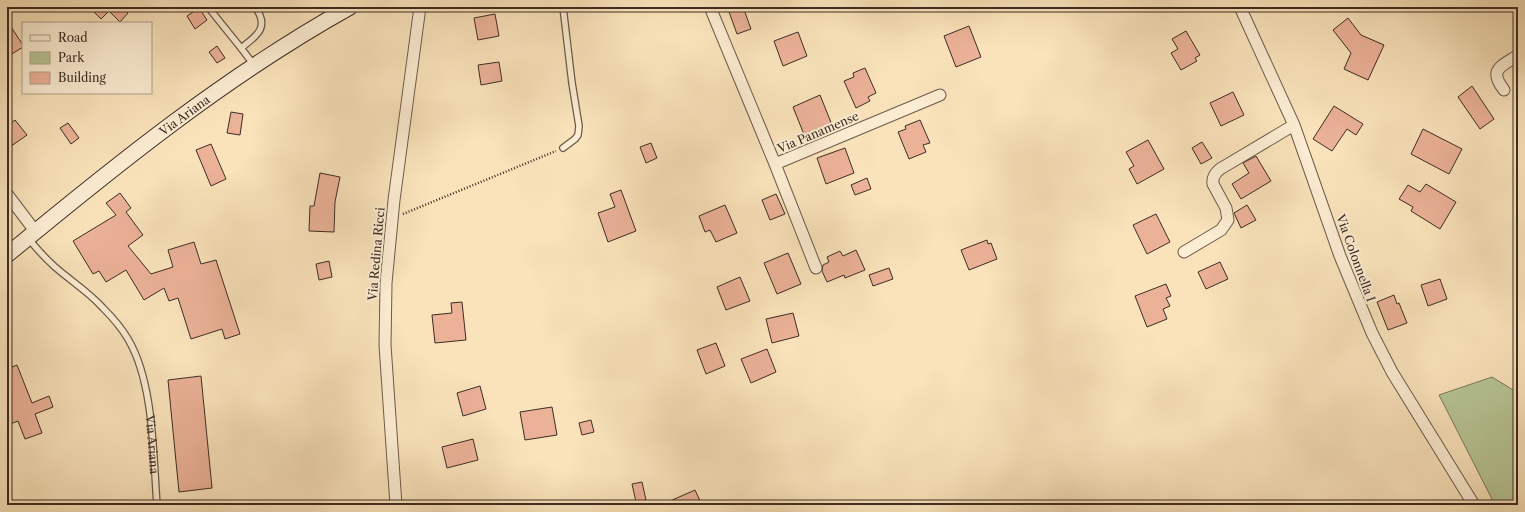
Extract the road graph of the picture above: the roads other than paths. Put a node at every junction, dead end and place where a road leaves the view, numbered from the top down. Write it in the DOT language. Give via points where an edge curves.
graph roads {
  1 [pos="208,7"];
  2 [pos="254,7"];
  3 [pos="350,7"];
  4 [pos="420,7"];
  5 [pos="563,7"];
  6 [pos="710,7"];
  7 [pos="1240,7"];
  8 [pos="240,48"];
  9 [pos="1518,55"];
  10 [pos="255,65"];
  11 [pos="1504,90"];
  12 [pos="940,95"];
  13 [pos="1294,125"];
  14 [pos="563,148"];
  15 [pos="775,164"];
  16 [pos="7,194"];
  17 [pos="32,234"];
  18 [pos="1184,252"];
  19 [pos="7,255"];
  20 [pos="816,268"];
  21 [pos="157,505"];
  22 [pos="396,505"];
  23 [pos="1474,505"];
  1 -- 8 [label="lane"];
  2 -- 8 [label="lane" via="262,20 261,28 253,39"];
  3 -- 10 [label="main road, Via Ariana"];
  4 -- 22 [label="street, Via Redina Ricci" via="386,283 384,331"];
  5 -- 14 [label="lane" via="578,135"];
  6 -- 15 [label="street, Via Panamense"];
  7 -- 13 [label="street, Via Colonnella I"];
  8 -- 10 [label="lane"];
  9 -- 11 [label="street" via="1496,74"];
  10 -- 17 [label="main road, Via Ariana" via="150,140"];
  12 -- 15 [label="street, Via Panamense"];
  13 -- 18 [label="street" via="1214,174 1213,184 1226,208 1228,220 1221,230"];
  13 -- 23 [label="street, Via Colonnella I" via="1340,256 1372,333 1392,372"];
  15 -- 20 [label="street"];
  16 -- 17 [label="street"];
  17 -- 19 [label="main road, Via Ariana"];
  17 -- 21 [label="lane, Via Ariana" via="42,255 102,306 118,324 133,348 148,405"];
}
